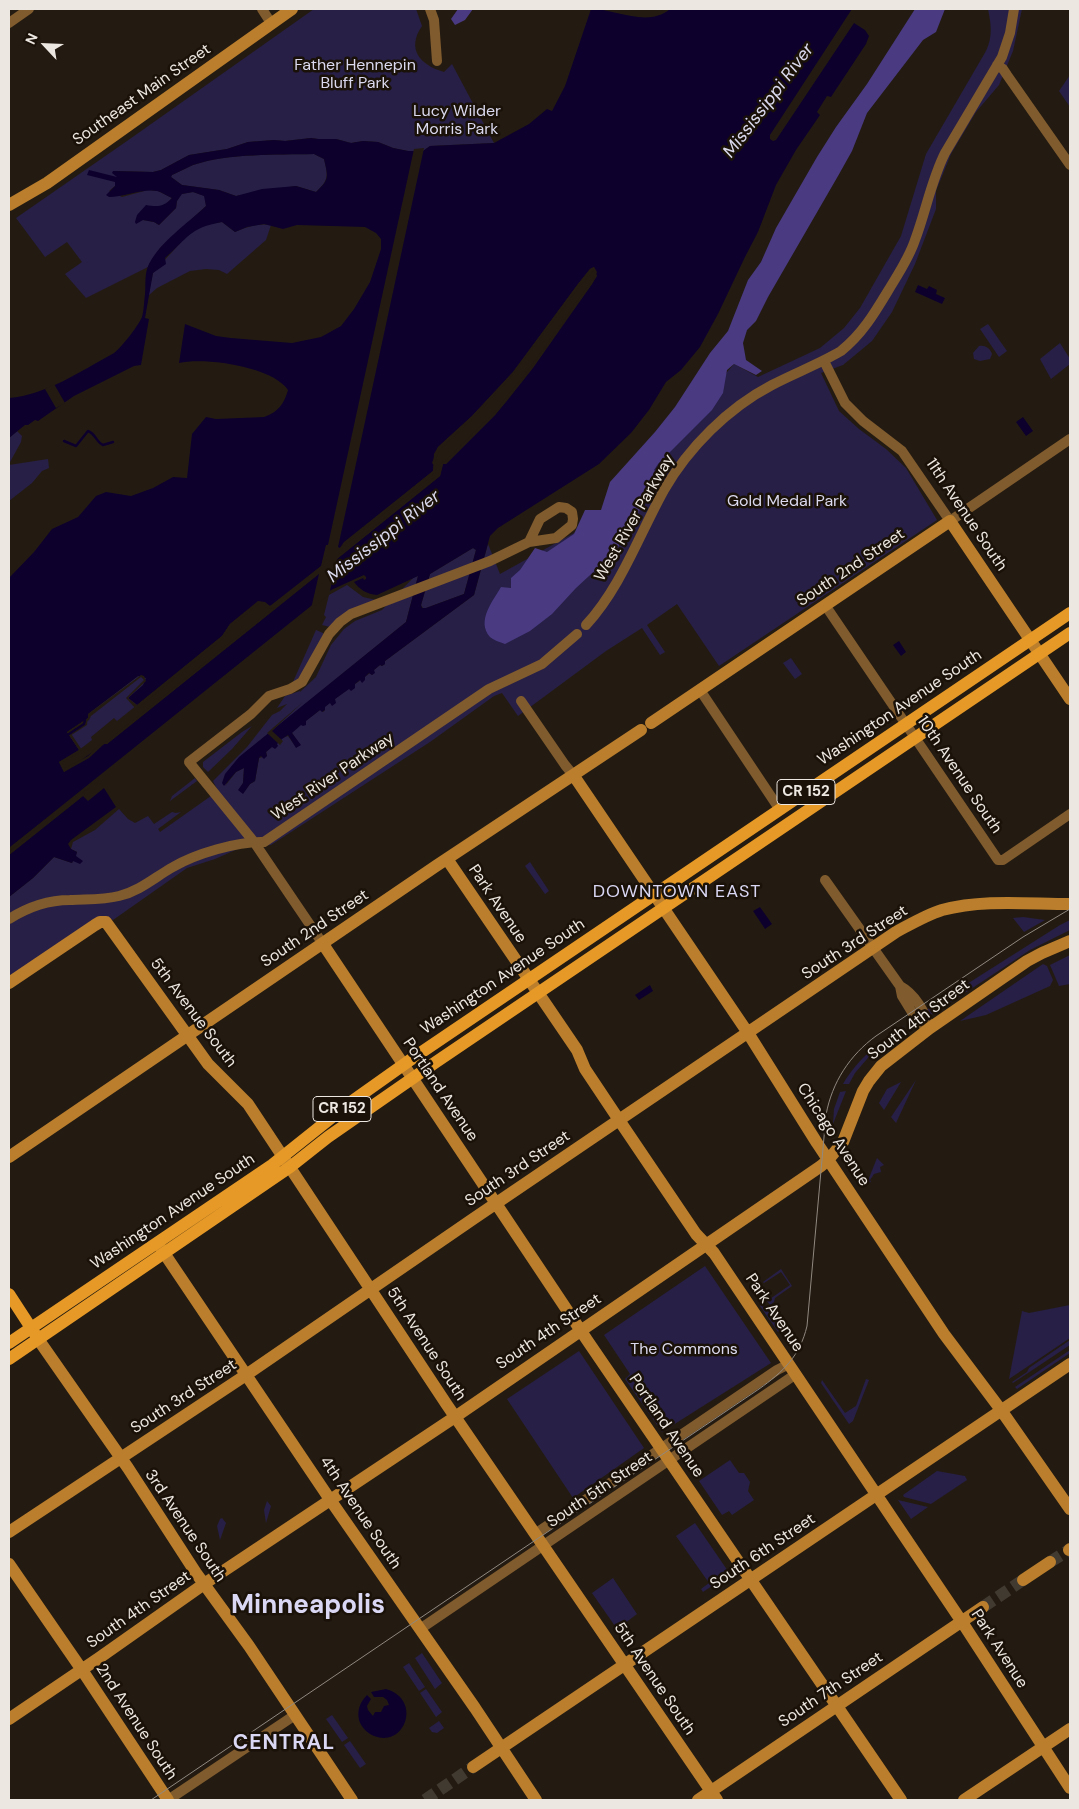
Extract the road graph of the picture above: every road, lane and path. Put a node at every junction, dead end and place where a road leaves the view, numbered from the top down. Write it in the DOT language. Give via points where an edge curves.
graph roads {
  1 [pos="29,9"];
  2 [pos="262,9"];
  3 [pos="292,9"];
  4 [pos="430,9"];
  5 [pos="1014,9"];
  6 [pos="271,23"];
  7 [pos="9,24"];
  8 [pos="437,61"];
  9 [pos="997,65"];
  10 [pos="1070,165"];
  11 [pos="9,205"];
  12 [pos="824,361"];
  13 [pos="1070,439"];
  14 [pos="950,521"];
  15 [pos="529,542"];
  16 [pos="825,605"];
  17 [pos="1070,613"];
  18 [pos="586,625"];
  19 [pos="1070,633"];
  20 [pos="577,634"];
  21 [pos="1030,640"];
  22 [pos="1040,654"];
  23 [pos="700,690"];
  24 [pos="1070,699"];
  25 [pos="521,701"];
  26 [pos="905,724"];
  27 [pos="915,738"];
  28 [pos="574,776"];
  29 [pos="780,810"];
  30 [pos="1070,814"];
  31 [pos="254,842"];
  32 [pos="447,859"];
  33 [pos="825,880"];
  34 [pos="653,895"];
  35 [pos="1070,904"];
  36 [pos="663,909"];
  37 [pos="9,919"];
  38 [pos="1070,941"];
  39 [pos="322,944"];
  40 [pos="873,949"];
  41 [pos="528,980"];
  42 [pos="9,983"];
  43 [pos="538,993"];
  44 [pos="930,1028"];
  45 [pos="748,1033"];
  46 [pos="188,1036"];
  47 [pos="403,1065"];
  48 [pos="412,1079"];
  49 [pos="619,1120"];
  50 [pos="9,1157"];
  51 [pos="829,1159"];
  52 [pos="287,1162"];
  53 [pos="496,1204"];
  54 [pos="708,1244"];
  55 [pos="161,1248"];
  56 [pos="372,1290"];
  57 [pos="9,1294"];
  58 [pos="581,1330"];
  59 [pos="34,1333"];
  60 [pos="9,1344"];
  61 [pos="9,1359"];
  62 [pos="1070,1364"];
  63 [pos="792,1369"];
  64 [pos="246,1375"];
  65 [pos="1001,1410"];
  66 [pos="456,1417"];
  67 [pos="660,1448"];
  68 [pos="120,1457"];
  69 [pos="670,1461"];
  70 [pos="876,1495"];
  71 [pos="331,1501"];
  72 [pos="1070,1509"];
  73 [pos="9,1532"];
  74 [pos="535,1534"];
  75 [pos="544,1546"];
  76 [pos="1050,1562"];
  77 [pos="9,1564"];
  78 [pos="750,1579"];
  79 [pos="1023,1580"];
  80 [pos="204,1584"];
  81 [pos="983,1608"];
  82 [pos="962,1622"];
  83 [pos="420,1629"];
  84 [pos="625,1665"];
  85 [pos="82,1670"];
  86 [pos="836,1706"];
  87 [pos="295,1715"];
  88 [pos="9,1719"];
  89 [pos="1070,1729"];
  90 [pos="1043,1746"];
  91 [pos="501,1749"];
  92 [pos="473,1767"];
  93 [pos="1070,1788"];
  94 [pos="714,1796"];
  95 [pos="168,1800"];
  96 [pos="352,1800"];
  97 [pos="536,1800"];
  98 [pos="698,1800"];
  99 [pos="901,1800"];
  100 [pos="964,1800"];
  1 -- 7 [label="street"];
  2 -- 6 [label="street"];
  3 -- 6 [label="street, Southeast Main Street"];
  4 -- 8 [label="street"];
  5 -- 9 [label="street, West River Parkway" via="1007,45"];
  6 -- 11 [label="street, Southeast Main Street" via="47,182"];
  9 -- 10 [label="street" via="1007,74"];
  9 -- 12 [label="street, West River Parkway" via="938,168 908,257 861,333"];
  12 -- 14 [label="street, 11th Avenue South" via="845,403 902,451"];
  12 -- 18 [label="street, West River Parkway" via="755,395 707,434 665,489 613,588"];
  13 -- 14 [label="street, South 2nd Street"];
  14 -- 16 [label="street, South 2nd Street"];
  14 -- 21 [label="street, 11th Avenue South"];
  15 -- 31 [label="street, Portland Avenue" via="483,564 351,614 329,634 302,682 269,696 190,762"];
  16 -- 23 [label="street, South 2nd Street"];
  16 -- 26 [label="street, 10th Avenue South"];
  17 -- 21 [label="main road, Washington Avenue South / CR 152"];
  19 -- 22 [label="main road, Washington Avenue South / CR 152"];
  20 -- 31 [label="street, West River Parkway" via="542,664 489,689 264,842"];
  21 -- 22 [label="street, 11th Avenue South"];
  21 -- 26 [label="main road, Washington Avenue South / CR 152"];
  22 -- 24 [label="street, 11th Avenue South"];
  22 -- 27 [label="main road, Washington Avenue South / CR 152"];
  23 -- 28 [label="street, South 2nd Street"];
  23 -- 29 [label="street"];
  25 -- 28 [label="street"];
  26 -- 27 [label="street, 10th Avenue South"];
  26 -- 29 [label="main road, Washington Avenue South / CR 152"];
  27 -- 30 [label="street, 10th Avenue South" via="998,860 1003,860"];
  27 -- 36 [label="main road, Washington Avenue South / CR 152"];
  28 -- 32 [label="street, South 2nd Street"];
  28 -- 34 [label="street, Chicago Avenue"];
  29 -- 34 [label="main road, Washington Avenue South / CR 152"];
  31 -- 37 [label="street, West River Parkway" via="188,859 137,890 120,896 103,900 48,902"];
  31 -- 39 [label="street, Portland Avenue"];
  32 -- 39 [label="street, South 2nd Street"];
  32 -- 41 [label="street, Park Avenue"];
  33 -- 40 [label="street"];
  34 -- 36 [label="street, Chicago Avenue"];
  34 -- 41 [label="main road, Washington Avenue South / CR 152"];
  35 -- 40 [label="street, South 3rd Street" via="984,904 940,911 896,932"];
  36 -- 43 [label="main road, Washington Avenue South / CR 152"];
  36 -- 45 [label="street, Chicago Avenue"];
  38 -- 44 [label="street, South 4th Street" via="1034,956"];
  39 -- 46 [label="street, South 2nd Street"];
  39 -- 47 [label="street, Portland Avenue"];
  40 -- 44 [label="street" via="900,986 902,996 918,1022"];
  40 -- 45 [label="street, South 3rd Street"];
  41 -- 43 [label="street, Park Avenue"];
  41 -- 47 [label="main road, Washington Avenue South / CR 152"];
  42 -- 46 [label="street, 5th Avenue South" via="95,925 106,922"];
  43 -- 48 [label="main road, Washington Avenue South / CR 152"];
  43 -- 49 [label="street, Park Avenue"];
  44 -- 51 [label="street, South 4th Street" via="873,1075 860,1097 843,1142"];
  45 -- 49 [label="street, South 3rd Street"];
  45 -- 51 [label="street, Chicago Avenue"];
  46 -- 50 [label="street, South 2nd Street"];
  46 -- 52 [label="street, 5th Avenue South" via="208,1064 248,1104"];
  47 -- 48 [label="street, Portland Avenue"];
  47 -- 52 [label="main road, Washington Avenue South / CR 152" via="351,1102"];
  48 -- 52 [label="main road, Washington Avenue South / CR 152"];
  48 -- 53 [label="street, Portland Avenue"];
  49 -- 53 [label="street, South 3rd Street"];
  49 -- 54 [label="street, Park Avenue" via="696,1234"];
  51 -- 54 [label="street, South 4th Street"];
  51 -- 65 [label="street, Chicago Avenue" via="944,1334"];
  52 -- 55 [label="main road, Washington Avenue South / CR 152"];
  52 -- 56 [label="street, 5th Avenue South"];
  53 -- 56 [label="street, South 3rd Street"];
  53 -- 58 [label="street, Portland Avenue"];
  54 -- 58 [label="street, South 4th Street"];
  54 -- 63 [label="street, Park Avenue"];
  55 -- 59 [label="main road, Washington Avenue South / CR 152"];
  55 -- 64 [label="street, 4th Avenue South"];
  56 -- 64 [label="street, South 3rd Street"];
  56 -- 66 [label="street, 5th Avenue South"];
  57 -- 59 [label="main road, 3rd Avenue South"];
  58 -- 66 [label="street, South 4th Street"];
  58 -- 67 [label="street, Portland Avenue"];
  59 -- 60 [label="main road, Washington Avenue South / CR 152"];
  59 -- 61 [label="main road, Washington Avenue South / CR 152"];
  59 -- 68 [label="street, 3rd Avenue South"];
  62 -- 65 [label="street, South 6th Street"];
  63 -- 67 [label="street, South 5th Street" via="777,1370"];
  63 -- 69 [label="street, South 5th Street"];
  63 -- 70 [label="street, Park Avenue"];
  64 -- 68 [label="street, South 3rd Street"];
  64 -- 71 [label="street, 4th Avenue South"];
  65 -- 70 [label="street, South 6th Street"];
  65 -- 72 [label="street, Chicago Avenue"];
  66 -- 71 [label="street, South 4th Street"];
  66 -- 74 [label="street, 5th Avenue South"];
  67 -- 69 [label="street, Portland Avenue"];
  67 -- 74 [label="street, South 5th Street"];
  68 -- 73 [label="street, South 3rd Street"];
  68 -- 80 [label="street, 3rd Avenue South"];
  69 -- 75 [label="street, South 5th Street"];
  69 -- 78 [label="street, Portland Avenue"];
  70 -- 78 [label="street, South 6th Street"];
  70 -- 82 [label="street, Park Avenue"];
  71 -- 80 [label="street, South 4th Street"];
  71 -- 83 [label="street, 4th Avenue South"];
  74 -- 75 [label="street, 5th Avenue South"];
  75 -- 83 [label="street, South 5th Street"];
  75 -- 84 [label="street, 5th Avenue South"];
  76 -- 79 [label="street"];
  77 -- 85 [label="street, 2nd Avenue South"];
  78 -- 84 [label="street, South 6th Street"];
  78 -- 86 [label="street, Portland Avenue"];
  80 -- 85 [label="street, South 4th Street"];
  80 -- 87 [label="street, 3rd Avenue South"];
  81 -- 82 [label="street, South 7th Street"];
  82 -- 86 [label="street, South 7th Street"];
  82 -- 90 [label="street, Park Avenue"];
  83 -- 91 [label="street, 4th Avenue South"];
  84 -- 91 [label="street, South 6th Street"];
  84 -- 94 [label="street, 5th Avenue South"];
  85 -- 88 [label="street, South 4th Street"];
  85 -- 95 [label="street, 2nd Avenue South"];
  86 -- 94 [label="street, South 7th Street"];
  86 -- 99 [label="street, Portland Avenue"];
  87 -- 95 [label="street"];
  87 -- 96 [label="street, 3rd Avenue South"];
  89 -- 90 [label="street"];
  90 -- 93 [label="street, Park Avenue"];
  90 -- 100 [label="street"];
  91 -- 92 [label="street, South 6th Street"];
  91 -- 97 [label="street, 4th Avenue South"];
  94 -- 98 [label="street, South 7th Street"];
}
